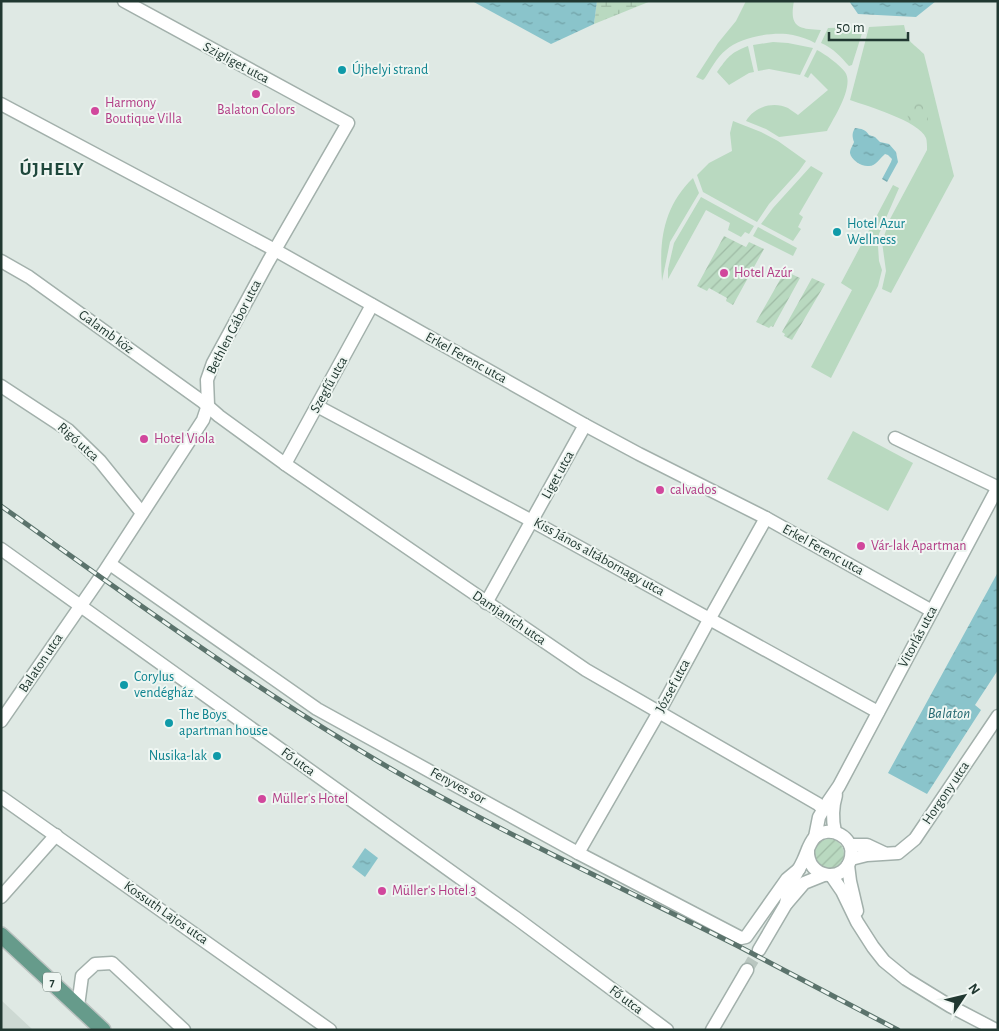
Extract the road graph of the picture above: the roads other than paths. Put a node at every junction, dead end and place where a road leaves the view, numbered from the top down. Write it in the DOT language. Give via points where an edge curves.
graph roads {
  1 [pos="124,1"];
  2 [pos="1,104"];
  3 [pos="348,123"];
  4 [pos="274,250"];
  5 [pos="1,261"];
  6 [pos="372,305"];
  7 [pos="1,386"];
  8 [pos="208,405"];
  9 [pos="317,406"];
  10 [pos="585,425"];
  11 [pos="895,438"];
  12 [pos="285,464"];
  13 [pos="998,487"];
  14 [pos="142,514"];
  15 [pos="766,518"];
  16 [pos="532,521"];
  17 [pos="1,549"];
  18 [pos="110,564"];
  19 [pos="486,602"];
  20 [pos="80,606"];
  21 [pos="932,611"];
  22 [pos="710,618"];
  23 [pos="658,712"];
  24 [pos="878,712"];
  25 [pos="998,716"];
  26 [pos="1,721"];
  27 [pos="839,786"];
  28 [pos="1,797"];
  29 [pos="823,809"];
  30 [pos="835,832"];
  31 [pos="56,835"];
  32 [pos="815,837"];
  33 [pos="850,844"];
  34 [pos="808,848"];
  35 [pos="578,853"];
  36 [pos="884,853"];
  37 [pos="850,862"];
  38 [pos="799,869"];
  39 [pos="827,875"];
  40 [pos="1,897"];
  41 [pos="786,904"];
  42 [pos="864,932"];
  43 [pos="1,935"];
  44 [pos="758,950"];
  45 [pos="747,970"];
  46 [pos="78,1006"];
  47 [pos="103,1030"];
  48 [pos="184,1030"];
  49 [pos="330,1030"];
  50 [pos="667,1030"];
  51 [pos="712,1030"];
  52 [pos="996,1030"];
  1 -- 3 [label="street, Szigliget utca"];
  2 -- 4 [label="street, Erkel Ferenc utca"];
  3 -- 4 [label="street, Bethlen Gábor utca"];
  4 -- 6 [label="street, Erkel Ferenc utca"];
  4 -- 8 [label="street, Bethlen Gábor utca" via="213,363 208,380"];
  5 -- 8 [label="street, Galamb köz" via="29,277"];
  6 -- 9 [label="street, Szegfű utca"];
  6 -- 10 [label="street, Erkel Ferenc utca"];
  7 -- 14 [label="street, Rigó utca" via="68,430 100,462"];
  8 -- 12 [label="street, Damjanich utca"];
  8 -- 14 [label="street, Bethlen Gábor utca" via="203,420"];
  9 -- 12 [label="street, Szegfű utca"];
  9 -- 16 [label="street, Kiss János altábornagy utca"];
  10 -- 15 [label="street, Erkel Ferenc utca"];
  10 -- 16 [label="street, Liget utca"];
  11 -- 13 [label="street, Vitorlás utca"];
  12 -- 19 [label="street, Damjanich utca"];
  13 -- 21 [label="street, Vitorlás utca"];
  14 -- 18 [label="street, Bethlen Gábor utca"];
  15 -- 21 [label="street, Erkel Ferenc utca"];
  15 -- 22 [label="street, József utca"];
  16 -- 19 [label="street, Liget utca"];
  16 -- 22 [label="street, Kiss János altábornagy utca"];
  17 -- 20 [label="street, Fő utca"];
  18 -- 20 [label="street, Bethlen Gábor utca"];
  18 -- 35 [label="street, Fenyves sor" via="317,709"];
  19 -- 23 [label="street, Damjanich utca" via="586,670"];
  20 -- 26 [label="street, Balaton utca"];
  20 -- 50 [label="street, Fő utca"];
  21 -- 24 [label="street, Vitorlás utca"];
  22 -- 23 [label="street, József utca"];
  22 -- 24 [label="street, Kiss János altábornagy utca"];
  23 -- 29 [label="street, Damjanich utca"];
  23 -- 35 [label="street, József utca"];
  24 -- 27 [label="street, Vitorlás utca"];
  25 -- 36 [label="street, Horgony utca" via="916,839 898,853"];
  27 -- 29 [label="street, Vitorlás utca"];
  27 -- 30 [label="street, Vitorlás utca" via="833,805"];
  28 -- 31 [label="street, Kossuth Lajos utca"];
  29 -- 32 [label="street, Vitorlás utca"];
  30 -- 32 [label="street"];
  30 -- 33 [label="street"];
  31 -- 40 [label="street"];
  31 -- 49 [label="street, Kossuth Lajos utca"];
  32 -- 34 [label="street, Vitorlás utca"];
  33 -- 36 [label="street" via="867,845"];
  33 -- 37 [label="street"];
  34 -- 38 [label="street, Vitorlás utca"];
  34 -- 39 [label="street" via="813,868"];
  35 -- 38 [label="street, Fenyves sor" via="741,938 746,937 787,879"];
  36 -- 37 [label="street, Horgony utca"];
  37 -- 39 [label="street, Vitorlás utca" via="838,874"];
  37 -- 42 [label="street" via="850,881"];
  38 -- 41 [label="street, Vitorlás utca" via="789,888"];
  39 -- 41 [label="street, Vitorlás utca" via="804,884"];
  39 -- 42 [label="street" via="842,891"];
  41 -- 44 [label="street, Vitorlás utca"];
  42 -- 52 [label="street" via="884,961 906,979"];
  43 -- 46 [label="main road, 7"];
  45 -- 51 [label="street"];
  46 -- 47 [label="main road, 7"];
  46 -- 48 [label="street" via="82,976 95,964 112,963"];
}
